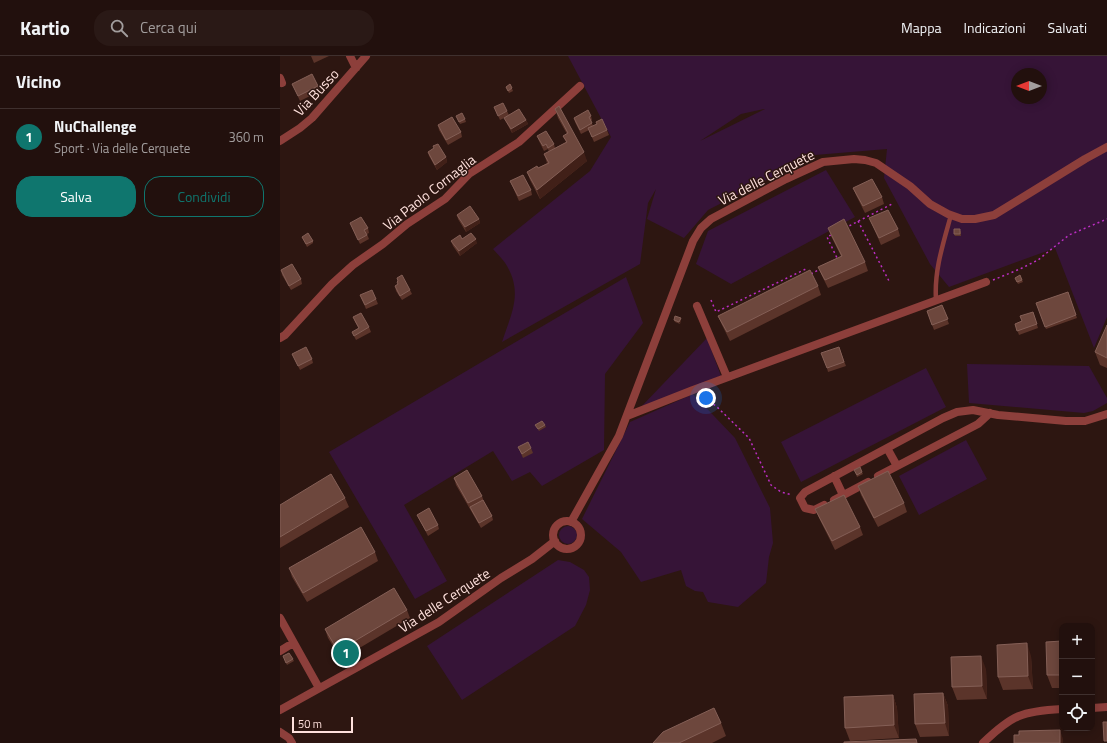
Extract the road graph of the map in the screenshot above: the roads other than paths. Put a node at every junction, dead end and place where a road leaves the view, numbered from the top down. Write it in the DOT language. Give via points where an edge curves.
graph roads {
  1 [pos="350,56"];
  2 [pos="366,56"];
  3 [pos="356,68"];
  4 [pos="580,86"];
  5 [pos="280,141"];
  6 [pos="1107,147"];
  7 [pos="951,216"];
  8 [pos="986,282"];
  9 [pos="936,300"];
  10 [pos="697,306"];
  11 [pos="280,338"];
  12 [pos="727,377"];
  13 [pos="990,413"];
  14 [pos="1107,414"];
  15 [pos="627,416"];
  16 [pos="887,448"];
  17 [pos="897,466"];
  18 [pos="834,476"];
  19 [pos="843,495"];
  20 [pos="571,522"];
  21 [pos="555,541"];
  22 [pos="280,618"];
  23 [pos="294,643"];
  24 [pos="280,651"];
  25 [pos="319,688"];
  26 [pos="1107,707"];
  27 [pos="1095,708"];
  28 [pos="1059,709"];
  29 [pos="280,710"];
  30 [pos="280,732"];
  31 [pos="292,743"];
  32 [pos="983,743"];
  1 -- 3 [label="street"];
  2 -- 3 [label="street, Via Busso"];
  3 -- 5 [label="street, Via Busso" via="306,123"];
  4 -- 11 [label="street, Via Paolo Cornaglia" via="519,142 469,174 445,199 353,265"];
  6 -- 7 [label="street, Via delle Cerquete" via="994,215 975,219"];
  7 -- 9 [label="lane" via="940,253 935,286"];
  7 -- 15 [label="street, Via delle Cerquete" via="930,204 910,186 876,163 854,159 823,162 712,219 701,228 693,240"];
  8 -- 9 [label="street"];
  9 -- 12 [label="street"];
  10 -- 12 [label="street"];
  12 -- 15 [label="street"];
  13 -- 14 [label="street" via="1084,422"];
  13 -- 16 [label="street" via="973,410 957,412"];
  13 -- 17 [label="street" via="978,424"];
  15 -- 20 [label="street, Via delle Cerquete" via="619,436"];
  16 -- 17 [label="street"];
  16 -- 18 [label="street"];
  17 -- 19 [label="street"];
  18 -- 19 [label="street"];
  18 -- 19 [label="street" via="805,492 800,498 805,508 814,510"];
  20 -- 21 [label="street" via="566,521 556,526 553,536"];
  20 -- 21 [label="street" via="579,529 577,544 568,549"];
  21 -- 25 [label="street, Via delle Cerquete" via="439,622"];
  22 -- 23 [label="street"];
  23 -- 24 [label="street"];
  23 -- 25 [label="street"];
  25 -- 29 [label="street, Via delle Cerquete"];
  26 -- 27 [label="street"];
  28 -- 32 [label="street" via="1038,710 1019,715"];
  30 -- 31 [label="street"];
}
